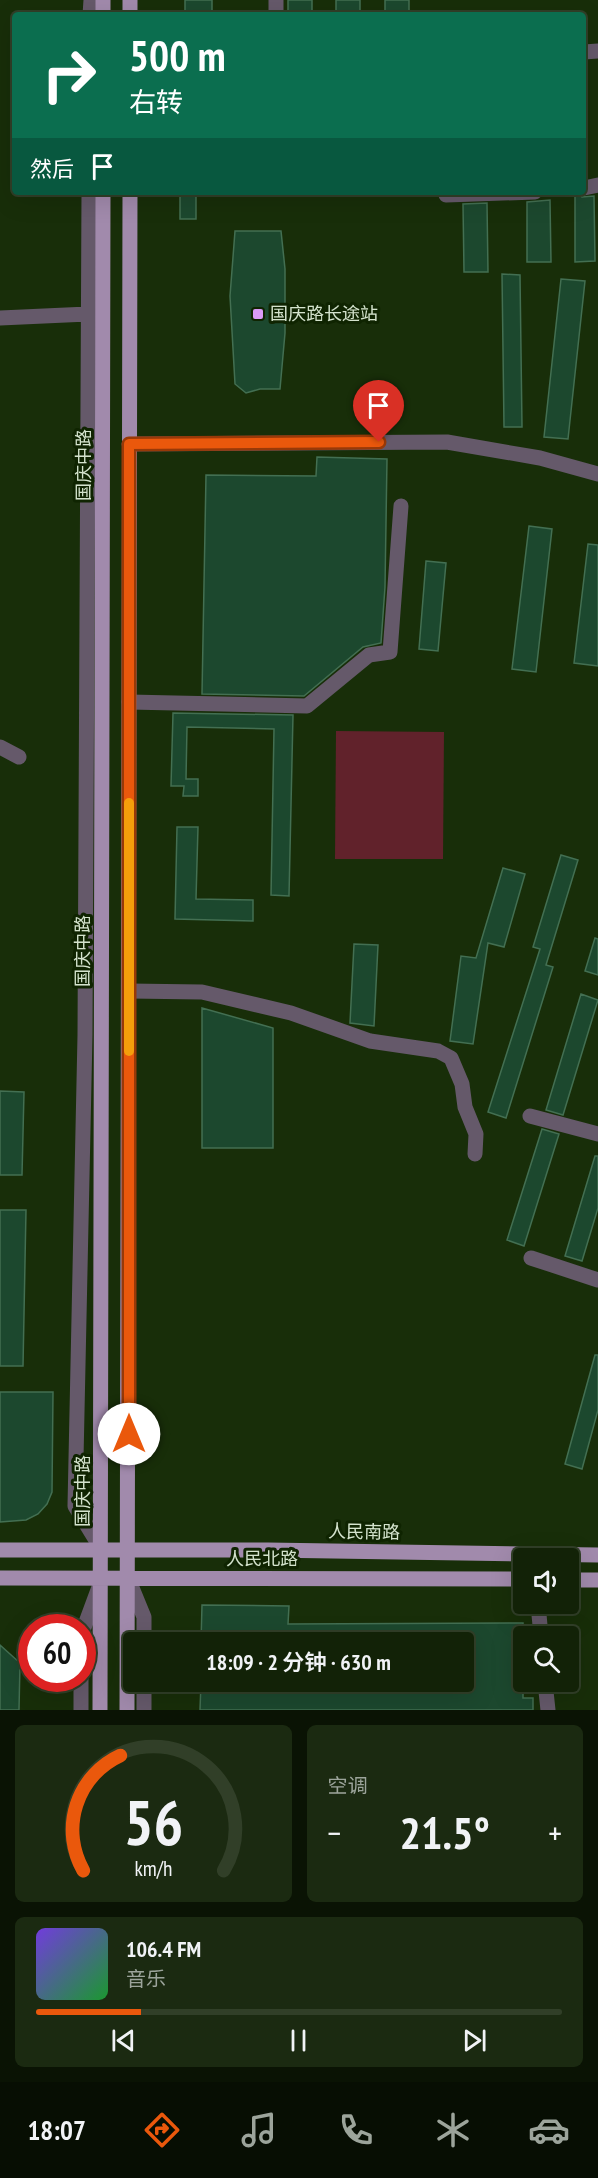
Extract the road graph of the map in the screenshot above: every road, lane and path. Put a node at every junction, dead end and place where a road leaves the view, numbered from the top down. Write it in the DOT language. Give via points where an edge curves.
graph roads {
  1 [pos="89,195"];
  2 [pos="103,195"];
  3 [pos="130,195"];
  4 [pos="88,314"];
  5 [pos="0,318"];
  6 [pos="129,444"];
  7 [pos="598,474"];
  8 [pos="401,506"];
  9 [pos="129,702"];
  10 [pos="0,747"];
  11 [pos="20,758"];
  12 [pos="129,991"];
  13 [pos="530,1116"];
  14 [pos="598,1134"];
  15 [pos="475,1154"];
  16 [pos="531,1258"];
  17 [pos="598,1280"];
  18 [pos="0,1550"];
  19 [pos="102,1550"];
  20 [pos="129,1550"];
  21 [pos="598,1555"];
  22 [pos="0,1578"];
  23 [pos="129,1578"];
  24 [pos="102,1579"];
  25 [pos="513,1580"];
  26 [pos="579,1580"];
  27 [pos="598,1580"];
  28 [pos="89,1614"];
  29 [pos="144,1632"];
  30 [pos="81,1692"];
  31 [pos="144,1692"];
  32 [pos="546,1692"];
  33 [pos="81,1710"];
  34 [pos="100,1710"];
  35 [pos="127,1710"];
  36 [pos="144,1710"];
  37 [pos="548,1710"];
  1 -- 4 [label="street"];
  2 -- 19 [label="main road, 国庆中路"];
  3 -- 6 [label="main road"];
  4 -- 5 [label="street"];
  4 -- 19 [label="street" via="85,1035 75,1506"];
  6 -- 7 [label="street" via="447,442 540,458"];
  6 -- 9 [label="main road"];
  8 -- 9 [label="street" via="390,652 369,655 307,706"];
  9 -- 12 [label="main road"];
  10 -- 11 [label="street"];
  12 -- 15 [label="street" via="202,992 291,1013 370,1041 438,1051 451,1058 462,1084 465,1107 476,1134"];
  12 -- 20 [label="main road"];
  13 -- 14 [label="street"];
  16 -- 17 [label="street"];
  18 -- 19 [label="main road"];
  19 -- 20 [label="main road"];
  19 -- 24 [label="main road, 国庆中路"];
  20 -- 21 [label="main road, 人民南路"];
  20 -- 23 [label="main road"];
  22 -- 24 [label="main road, 人民北路"];
  23 -- 24 [label="main road, 人民北路"];
  23 -- 25 [label="main road, 人民北路"];
  23 -- 29 [label="street" via="144,1617"];
  23 -- 35 [label="main road"];
  24 -- 28 [label="street"];
  24 -- 34 [label="main road, 国庆中路"];
  26 -- 27 [label="main road"];
  30 -- 33 [label="street"];
  31 -- 36 [label="street"];
  32 -- 37 [label="street"];
}
